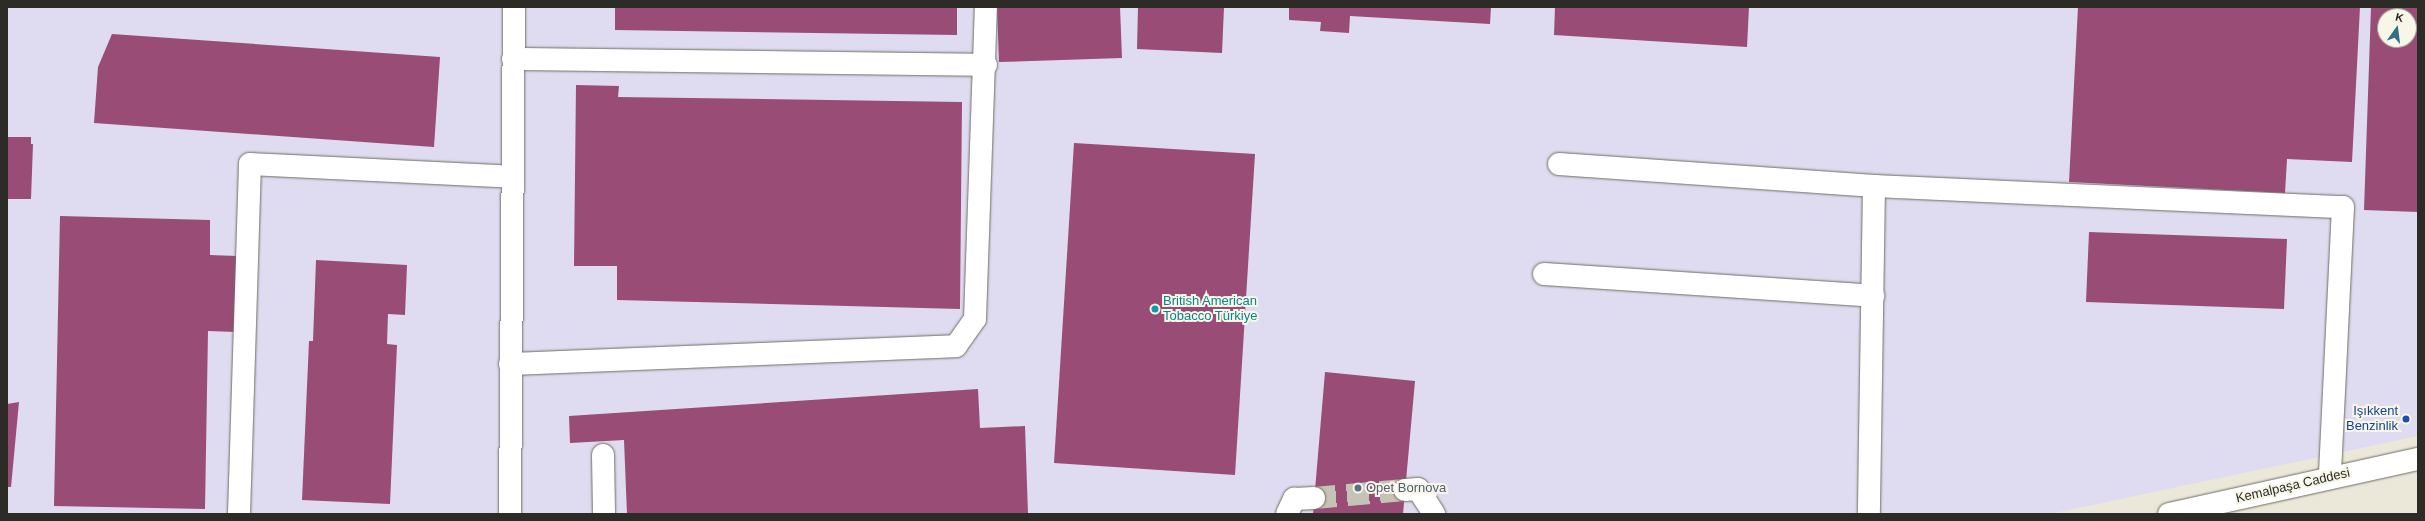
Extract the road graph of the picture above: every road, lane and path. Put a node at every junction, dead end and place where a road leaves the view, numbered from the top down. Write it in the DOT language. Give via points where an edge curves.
graph roads {
  1 [pos="514,7"];
  2 [pos="986,7"];
  3 [pos="513,59"];
  4 [pos="986,65"];
  5 [pos="1559,164"];
  6 [pos="512,177"];
  7 [pos="1874,186"];
  8 [pos="1544,274"];
  9 [pos="1872,296"];
  10 [pos="510,364"];
  11 [pos="603,455"];
  12 [pos="2418,458"];
  13 [pos="2330,477"];
  14 [pos="1405,490"];
  15 [pos="1314,498"];
  16 [pos="239,514"];
  17 [pos="510,514"];
  18 [pos="604,514"];
  19 [pos="1287,514"];
  20 [pos="1434,514"];
  21 [pos="1869,514"];
  22 [pos="2169,514"];
  1 -- 3 [label="street"];
  2 -- 4 [label="street"];
  3 -- 4 [label="street"];
  3 -- 6 [label="street"];
  4 -- 10 [label="street" via="975,319 956,346"];
  5 -- 7 [label="street"];
  6 -- 10 [label="street"];
  6 -- 16 [label="street" via="250,164"];
  7 -- 9 [label="street"];
  7 -- 13 [label="street" via="2343,207"];
  8 -- 9 [label="street"];
  9 -- 21 [label="street"];
  10 -- 17 [label="street"];
  11 -- 18 [label="street"];
  12 -- 13 [label="street, Kemalpaşa Caddesi"];
  13 -- 22 [label="street, Kemalpaşa Caddesi"];
  14 -- 20 [label="street" via="1418,489"];
  15 -- 19 [label="street" via="1294,499"];
}
